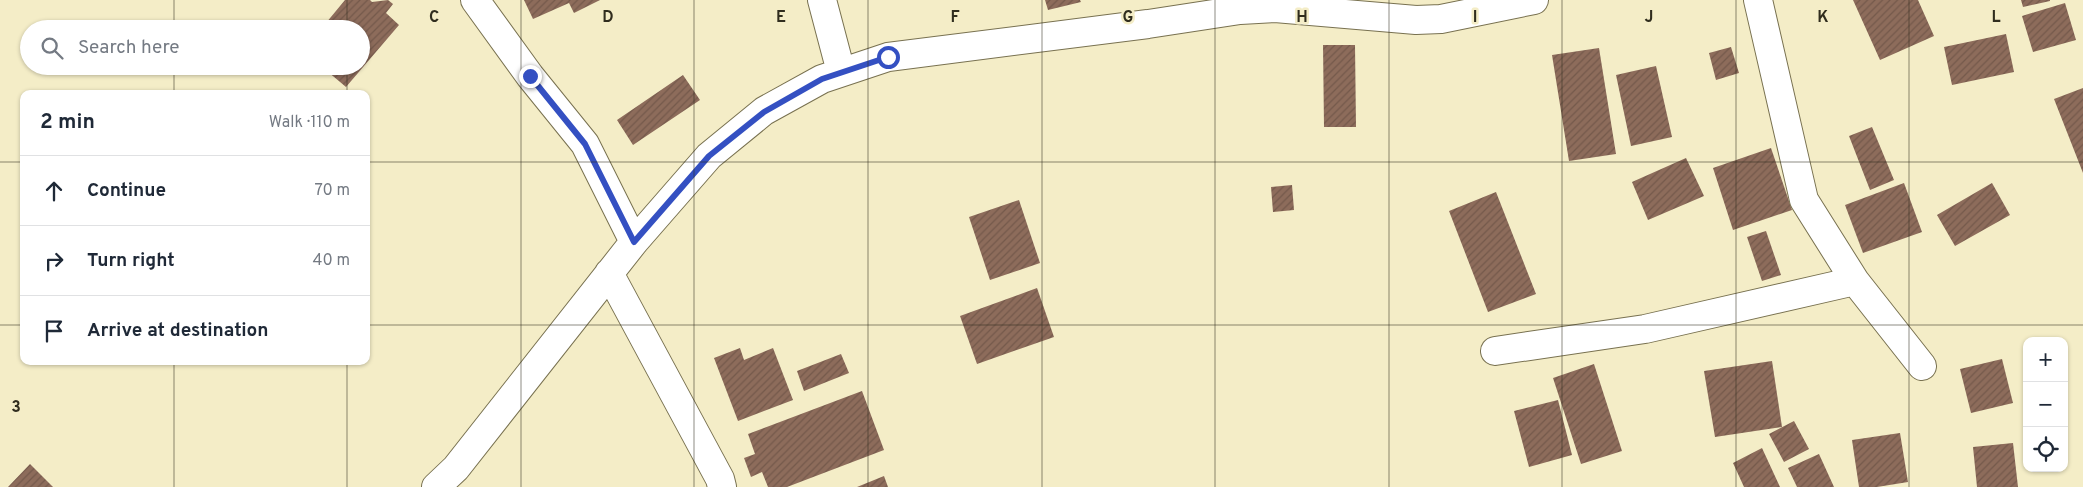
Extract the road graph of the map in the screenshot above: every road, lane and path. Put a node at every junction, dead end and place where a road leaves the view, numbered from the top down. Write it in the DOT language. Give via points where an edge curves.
graph roads {
  1 [pos="475,0"];
  2 [pos="822,0"];
  3 [pos="1534,0"];
  4 [pos="1758,0"];
  5 [pos="1275,4"];
  6 [pos="841,72"];
  7 [pos="634,242"];
  8 [pos="609,273"];
  9 [pos="1855,281"];
  10 [pos="1495,351"];
  11 [pos="1922,366"];
  12 [pos="436,487"];
  13 [pos="722,487"];
  1 -- 7 [label="street" via="585,144"];
  2 -- 6 [label="street"];
  3 -- 5 [label="street" via="1441,19 1416,20"];
  4 -- 9 [label="street" via="1804,200"];
  5 -- 6 [label="street" via="1148,24 888,57"];
  6 -- 7 [label="street" via="822,79 764,112 709,156"];
  7 -- 8 [label="street"];
  8 -- 12 [label="street" via="456,468"];
  8 -- 13 [label="street"];
  9 -- 10 [label="street" via="1645,329"];
  9 -- 11 [label="street"];
}
